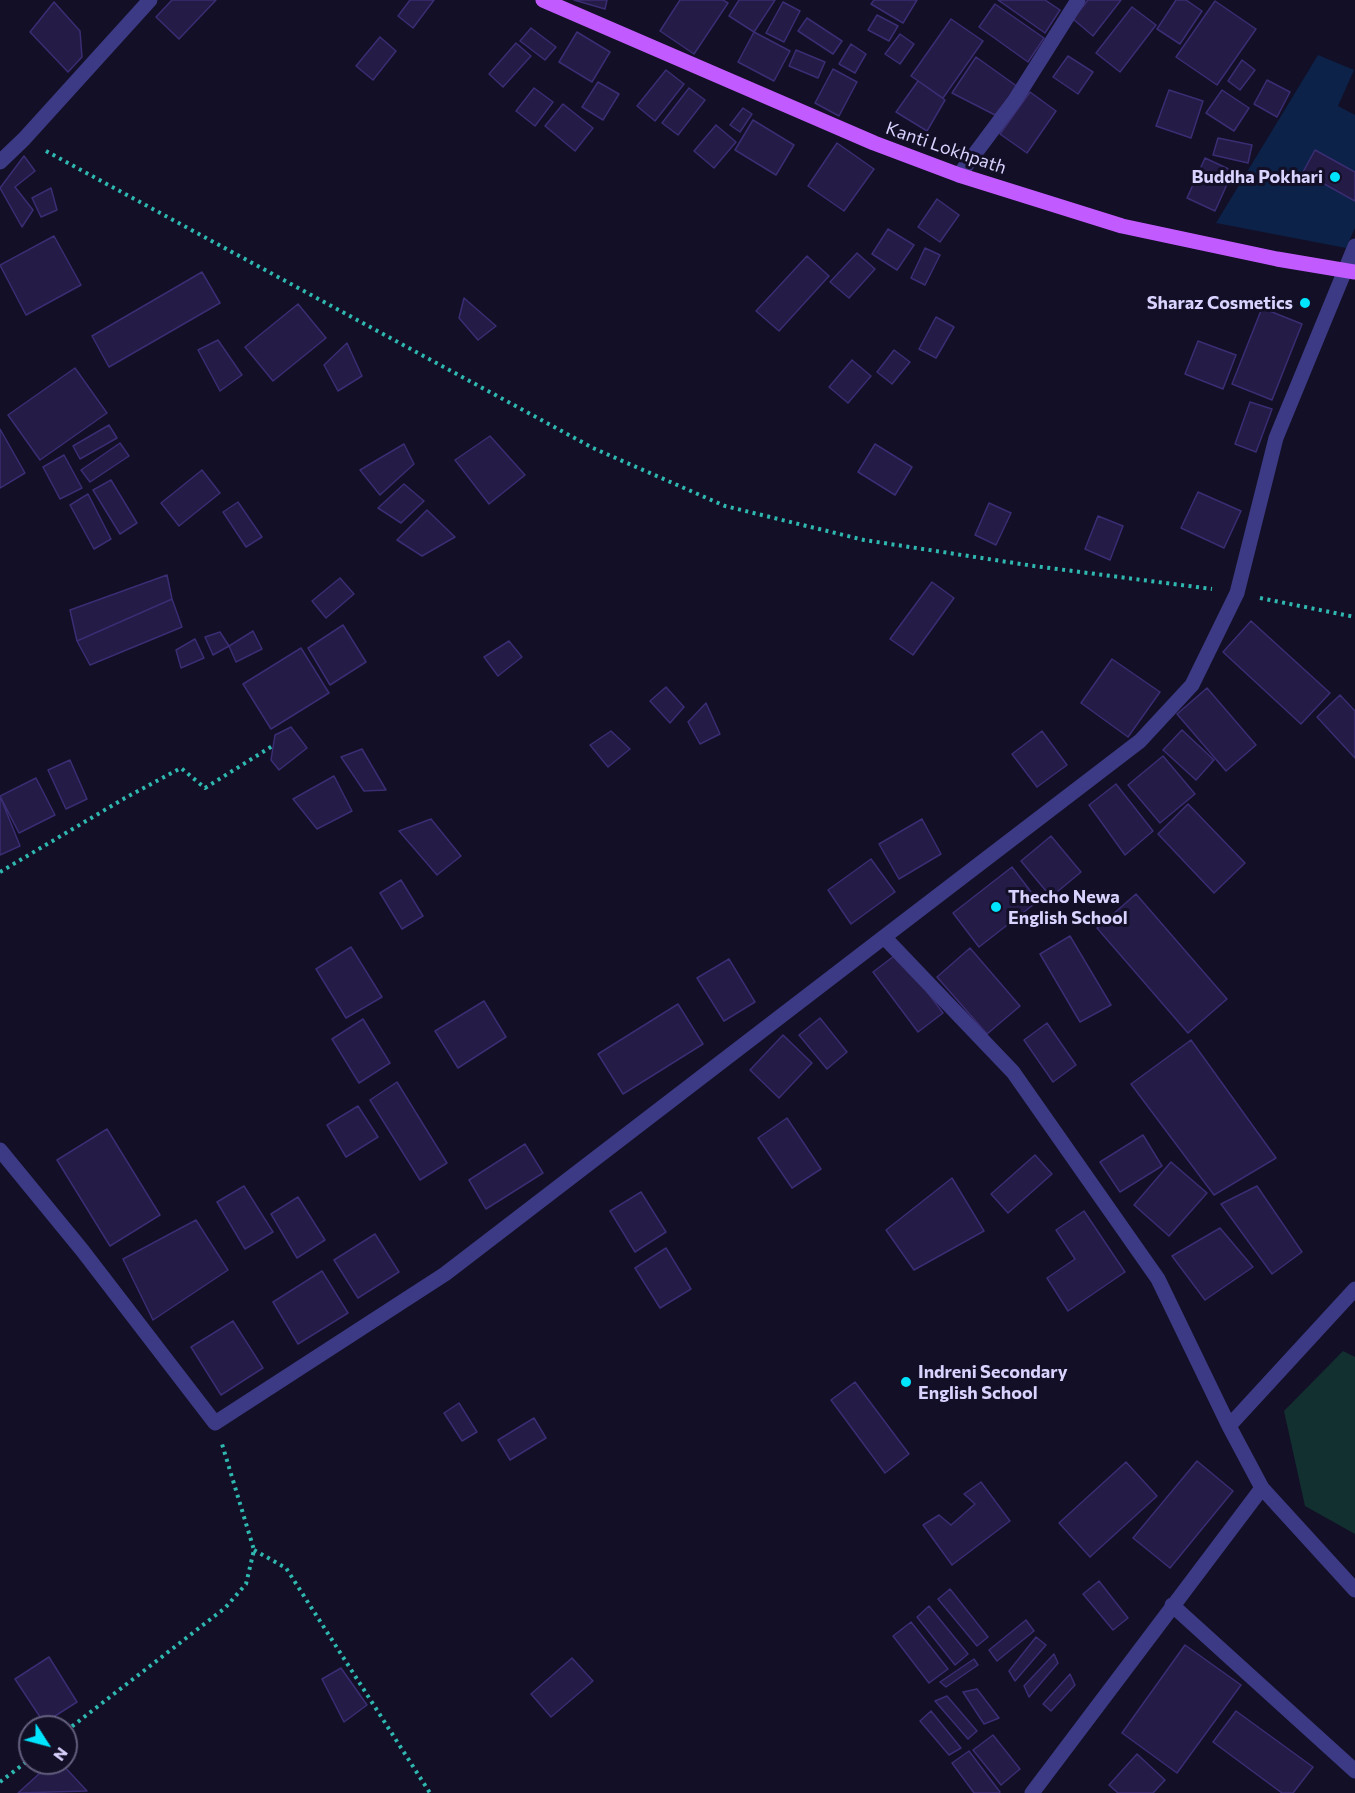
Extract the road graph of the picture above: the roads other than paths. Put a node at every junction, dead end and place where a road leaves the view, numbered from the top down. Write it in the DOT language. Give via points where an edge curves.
graph roads {
  1 [pos="150,0"];
  2 [pos="543,0"];
  3 [pos="1078,0"];
  4 [pos="0,162"];
  5 [pos="959,175"];
  6 [pos="1355,246"];
  7 [pos="1350,271"];
  8 [pos="884,937"];
  9 [pos="0,1150"];
  10 [pos="1355,1289"];
  11 [pos="1228,1426"];
  12 [pos="1262,1488"];
  13 [pos="1355,1590"];
  14 [pos="1172,1605"];
  15 [pos="1355,1772"];
  16 [pos="1032,1793"];
  1 -- 4 [label="street"];
  2 -- 5 [label="main road, Kanti Lokhpath" via="874,143"];
  3 -- 5 [label="street" via="1015,100"];
  5 -- 7 [label="main road, Kanti Lokhpath" via="1122,226"];
  6 -- 7 [label="street"];
  7 -- 8 [label="street" via="1276,438 1237,593 1192,685 1140,741"];
  8 -- 9 [label="street" via="445,1274 215,1423"];
  8 -- 11 [label="street" via="1013,1072 1158,1279"];
  10 -- 11 [label="street"];
  11 -- 12 [label="street"];
  12 -- 13 [label="street"];
  12 -- 14 [label="street"];
  14 -- 15 [label="street"];
  14 -- 16 [label="street"];
}
